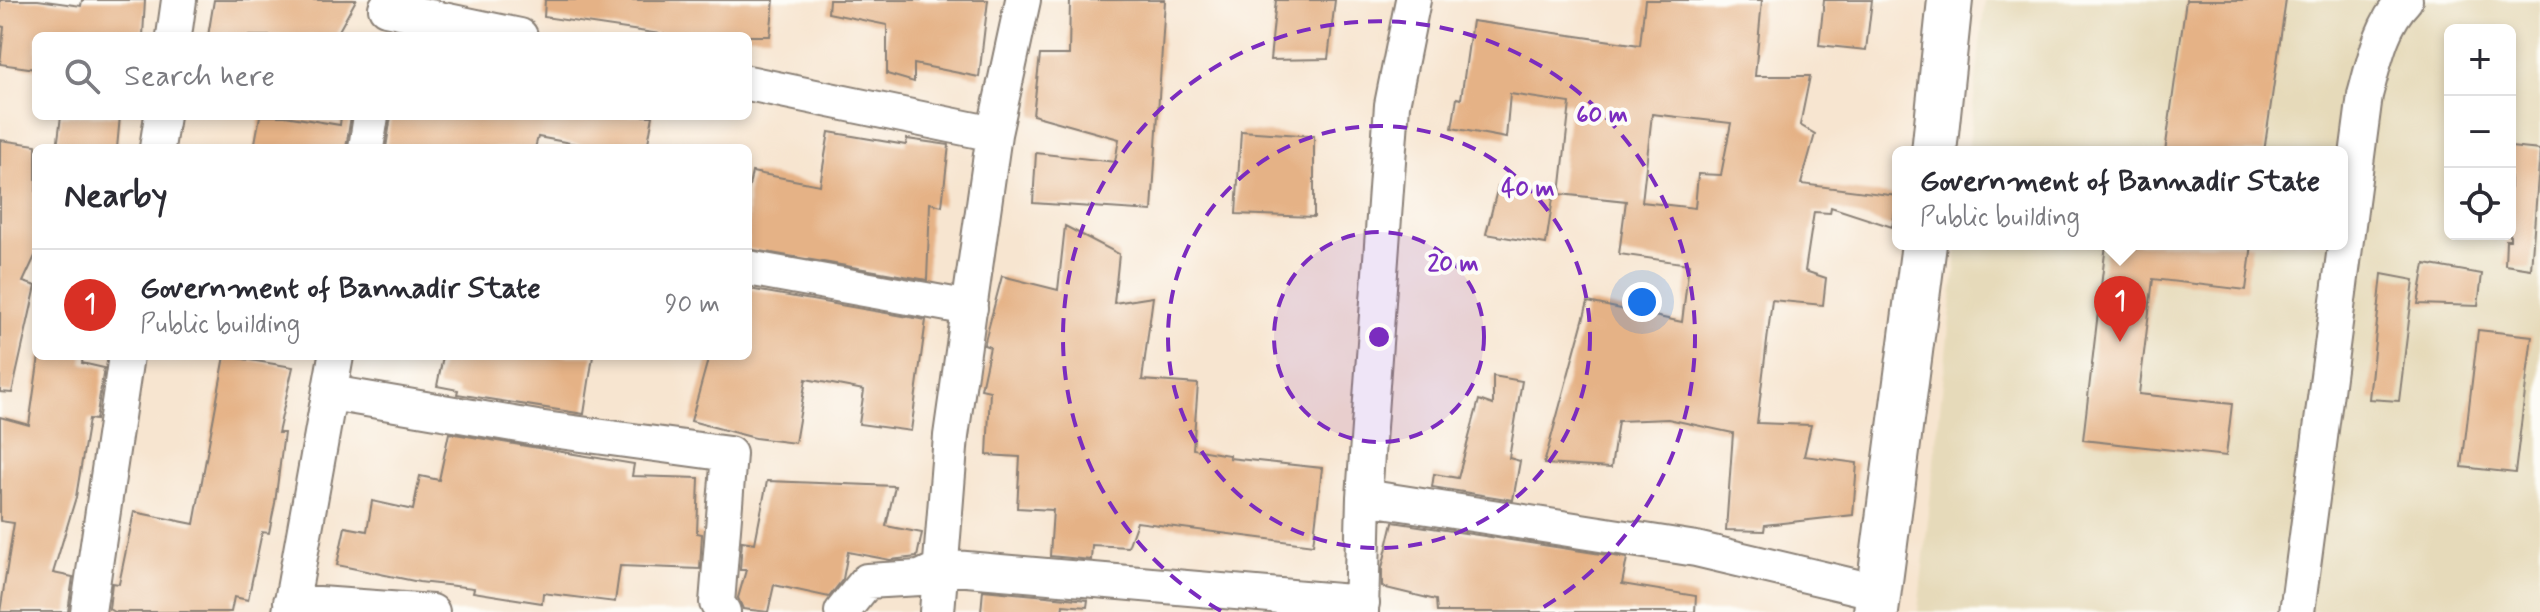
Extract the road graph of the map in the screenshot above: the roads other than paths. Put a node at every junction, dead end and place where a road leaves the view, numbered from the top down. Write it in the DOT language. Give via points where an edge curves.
graph roads {
  1 [pos="179,0"];
  2 [pos="1023,0"];
  3 [pos="1413,0"];
  4 [pos="1950,0"];
  5 [pos="2405,0"];
  6 [pos="385,15"];
  7 [pos="175,32"];
  8 [pos="494,32"];
  9 [pos="752,84"];
  10 [pos="161,120"];
  11 [pos="370,120"];
  12 [pos="994,134"];
  13 [pos="158,144"];
  14 [pos="367,144"];
  15 [pos="1935,146"];
  16 [pos="2348,224"];
  17 [pos="1923,250"];
  18 [pos="2345,250"];
  19 [pos="752,269"];
  20 [pos="970,308"];
  21 [pos="125,360"];
  22 [pos="335,360"];
  23 [pos="331,393"];
  24 [pos="1364,497"];
  25 [pos="943,567"];
  26 [pos="1877,602"];
  27 [pos="291,607"];
  28 [pos="1361,607"];
  29 [pos="88,612"];
  30 [pos="432,612"];
  31 [pos="723,612"];
  32 [pos="842,612"];
  33 [pos="937,612"];
  34 [pos="2297,612"];
  1 -- 7 [label="street"];
  2 -- 12 [label="street"];
  3 -- 24 [label="street" via="1392,105"];
  4 -- 15 [label="street"];
  5 -- 16 [label="street" via="2377,50 2365,95"];
  6 -- 8 [label="street"];
  9 -- 12 [label="street"];
  10 -- 13 [label="street"];
  11 -- 14 [label="street"];
  12 -- 20 [label="street"];
  17 -- 26 [label="street"];
  18 -- 34 [label="street"];
  19 -- 20 [label="street"];
  20 -- 25 [label="street" via="951,436"];
  21 -- 29 [label="street"];
  22 -- 23 [label="street"];
  23 -- 27 [label="street"];
  23 -- 31 [label="street" via="729,454 717,603"];
  24 -- 26 [label="street" via="1696,549"];
  24 -- 28 [label="street"];
  25 -- 28 [label="street"];
  25 -- 32 [label="street" via="920,578 867,581"];
  25 -- 33 [label="street"];
  27 -- 30 [label="street"];
}
